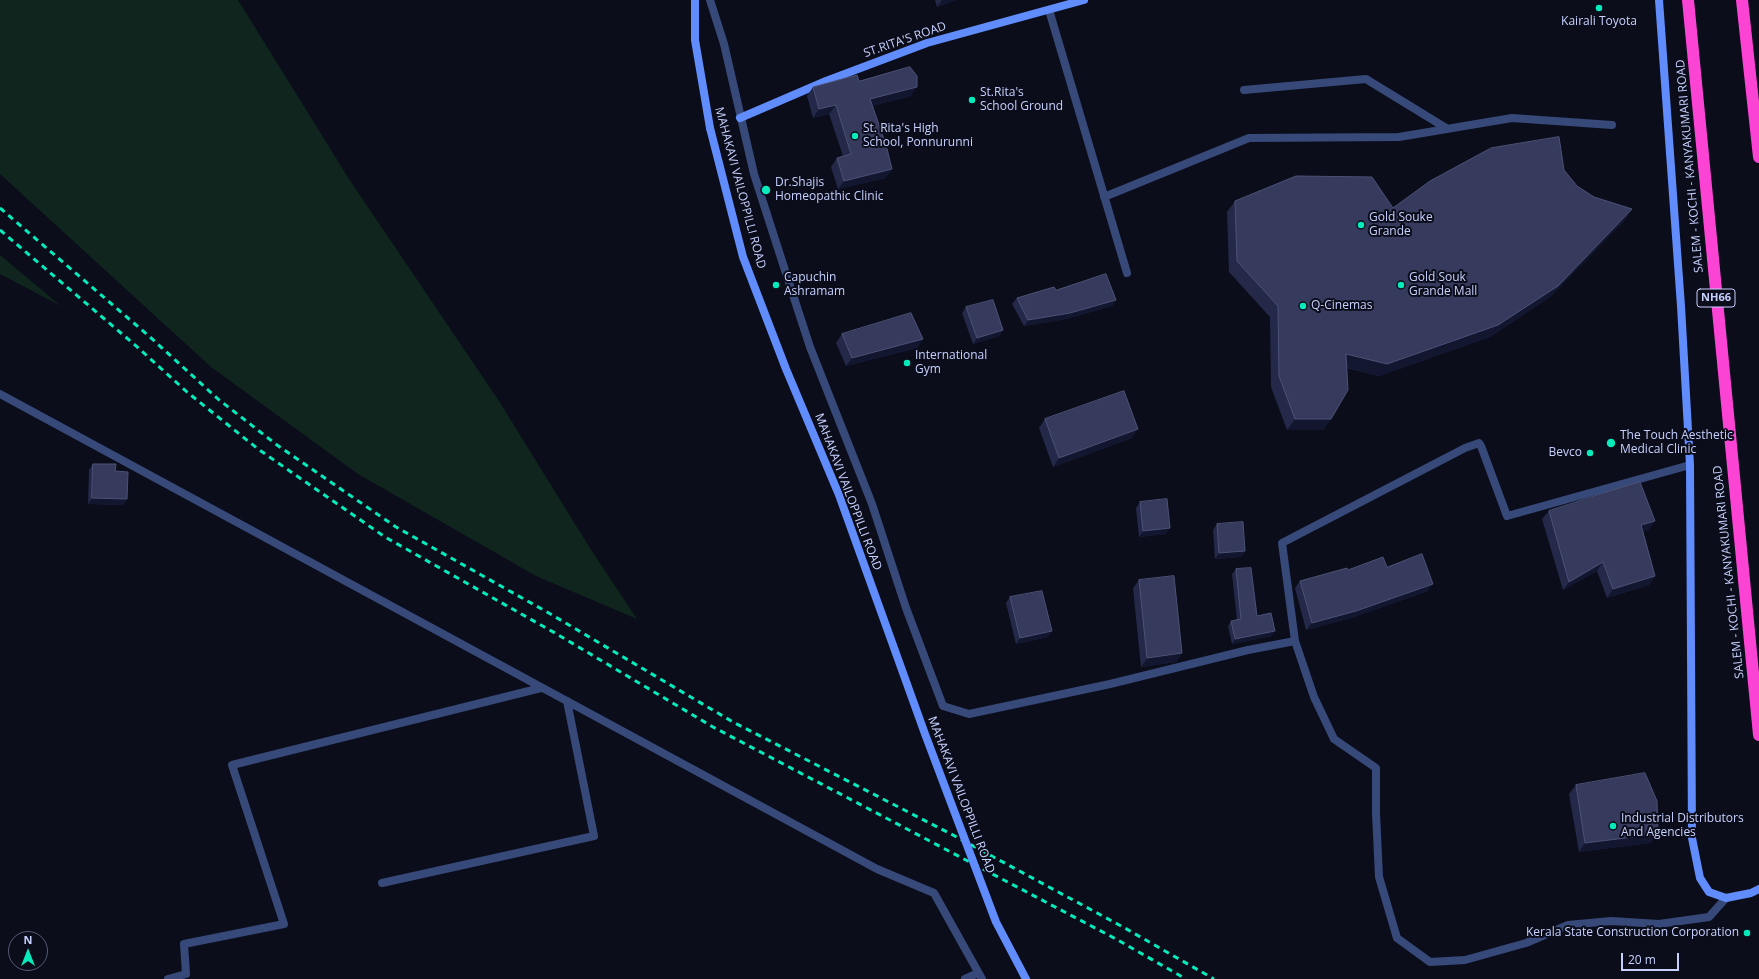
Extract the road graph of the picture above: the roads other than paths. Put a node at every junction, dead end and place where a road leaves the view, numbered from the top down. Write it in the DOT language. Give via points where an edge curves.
graph roads {
  1 [pos="695,0"];
  2 [pos="710,0"];
  3 [pos="1084,0"];
  4 [pos="1659,0"];
  5 [pos="1688,0"];
  6 [pos="1742,0"];
  7 [pos="1049,10"];
  8 [pos="1244,90"];
  9 [pos="740,118"];
  10 [pos="1612,125"];
  11 [pos="1446,128"];
  12 [pos="1759,157"];
  13 [pos="1104,197"];
  14 [pos="1127,274"];
  15 [pos="0,394"];
  16 [pos="1690,465"];
  17 [pos="1295,640"];
  18 [pos="542,688"];
  19 [pos="567,701"];
  20 [pos="1759,735"];
  21 [pos="382,883"];
  22 [pos="1759,889"];
  23 [pos="1726,898"];
  24 [pos="980,976"];
  25 [pos="168,979"];
  26 [pos="965,979"];
  27 [pos="1026,979"];
  1 -- 27 [label="street, MAHAKAVI VAILOPPILLI ROAD, bridge" via="695,40 710,128 743,257 839,495 996,922"];
  2 -- 9 [label="street" via="724,44"];
  3 -- 7 [label="street, ST.RITA'S ROAD"];
  4 -- 16 [label="street"];
  5 -- 20 [label="highway, SALEM - KOCHI - KANYAKUMARI ROAD / NH66"];
  6 -- 12 [label="highway"];
  7 -- 9 [label="street, ST.RITA'S ROAD" via="927,43 826,81"];
  7 -- 13 [label="street"];
  8 -- 11 [label="street" via="1366,79"];
  9 -- 17 [label="street" via="754,174 810,346 872,504 906,608 943,706 969,714"];
  10 -- 11 [label="street" via="1512,118"];
  11 -- 13 [label="street" via="1399,137 1249,138"];
  13 -- 14 [label="street"];
  15 -- 18 [label="street"];
  16 -- 17 [label="street" via="1507,516 1481,446 1479,443 1464,448 1282,542"];
  16 -- 23 [label="street" via="1692,838 1700,878 1710,892"];
  17 -- 23 [label="street" via="1314,698 1334,739 1376,768 1379,877 1397,938 1430,962 1466,960 1526,943 1568,925 1611,921 1659,924 1709,917"];
  18 -- 19 [label="street"];
  18 -- 25 [label="street" via="232,765 284,924 184,944 186,974"];
  19 -- 21 [label="street" via="594,836"];
  19 -- 24 [label="street" via="877,869 934,893"];
  22 -- 23 [label="street" via="1752,893"];
  24 -- 26 [label="street"];
}
